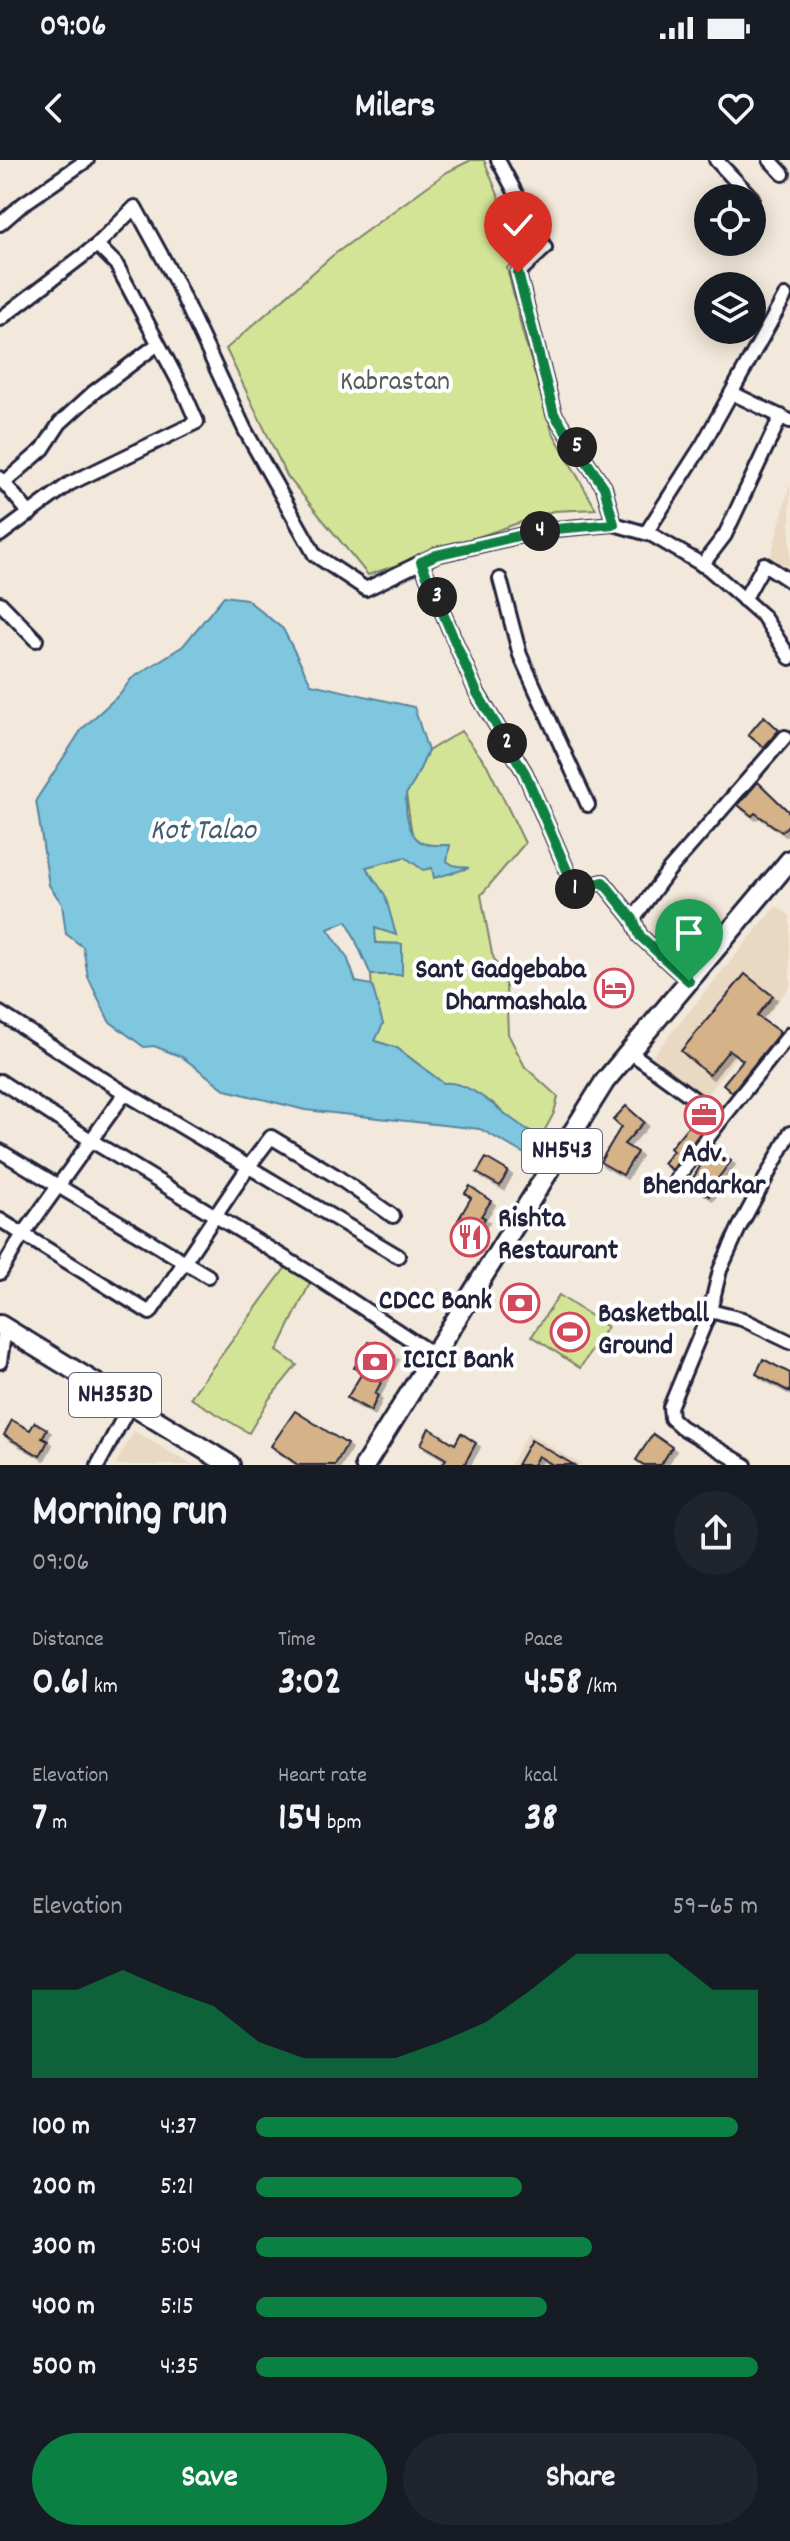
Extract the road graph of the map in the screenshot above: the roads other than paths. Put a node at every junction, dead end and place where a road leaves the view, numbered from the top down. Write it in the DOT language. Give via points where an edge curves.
graph roads {
  1 [pos="87,160"];
  2 [pos="498,160"];
  3 [pos="716,160"];
  4 [pos="770,160"];
  5 [pos="783,174"];
  6 [pos="739,184"];
  7 [pos="0,224"];
  8 [pos="97,245"];
  9 [pos="785,296"];
  10 [pos="0,319"];
  11 [pos="158,344"];
  12 [pos="732,393"];
  13 [pos="785,418"];
  14 [pos="2,480"];
  15 [pos="30,514"];
  16 [pos="614,524"];
  17 [pos="646,533"];
  18 [pos="0,535"];
  19 [pos="421,562"];
  20 [pos="702,565"];
  21 [pos="500,579"];
  22 [pos="790,581"];
  23 [pos="744,600"];
  24 [pos="0,603"];
  25 [pos="36,640"];
  26 [pos="790,658"];
  27 [pos="785,737"];
  28 [pos="588,805"];
  29 [pos="790,860"];
  30 [pos="633,919"];
  31 [pos="689,981"];
  32 [pos="0,1013"];
  33 [pos="790,1034"];
  34 [pos="630,1052"];
  35 [pos="0,1081"];
  36 [pos="125,1093"];
  37 [pos="722,1119"];
  38 [pos="790,1133"];
  39 [pos="92,1141"];
  40 [pos="0,1151"];
  41 [pos="249,1166"];
  42 [pos="677,1178"];
  43 [pos="59,1188"];
  44 [pos="216,1216"];
  45 [pos="393,1216"];
  46 [pos="0,1220"];
  47 [pos="24,1234"];
  48 [pos="398,1256"];
  49 [pos="184,1262"];
  50 [pos="0,1273"];
  51 [pos="208,1276"];
  52 [pos="710,1311"];
  53 [pos="2,1327"];
  54 [pos="790,1342"];
  55 [pos="434,1355"];
  56 [pos="0,1362"];
  57 [pos="130,1405"];
  58 [pos="98,1465"];
  59 [pos="230,1465"];
  60 [pos="365,1465"];
  61 [pos="745,1465"];
  1 -- 7 [label="street"];
  2 -- 16 [label="street" via="545,248 518,273 554,414 604,487"];
  3 -- 6 [label="street"];
  4 -- 5 [label="street"];
  8 -- 10 [label="street"];
  8 -- 11 [label="street" via="116,264"];
  8 -- 19 [label="street" via="135,207 245,430 315,555 366,589"];
  9 -- 12 [label="street"];
  11 -- 14 [label="street" via="94,392 60,423 43,449"];
  11 -- 15 [label="street" via="197,422 69,484"];
  12 -- 13 [label="street"];
  12 -- 17 [label="street"];
  13 -- 20 [label="street" via="725,535"];
  14 -- 15 [label="street"];
  15 -- 18 [label="street"];
  16 -- 17 [label="street"];
  16 -- 19 [label="street" via="544,530"];
  17 -- 20 [label="street"];
  19 -- 30 [label="street" via="477,693 525,773 575,889 603,882"];
  20 -- 23 [label="street"];
  21 -- 28 [label="street" via="520,655"];
  22 -- 23 [label="street" via="764,564"];
  23 -- 26 [label="street" via="763,616"];
  24 -- 25 [label="street"];
  27 -- 30 [label="street"];
  29 -- 31 [label="highway, NH543"];
  30 -- 31 [label="street" via="640,936"];
  31 -- 34 [label="highway, NH543"];
  32 -- 36 [label="street"];
  33 -- 37 [label="street"];
  34 -- 37 [label="street"];
  34 -- 55 [label="highway, NH543" via="605,1081"];
  35 -- 39 [label="street"];
  36 -- 39 [label="street"];
  36 -- 41 [label="street"];
  37 -- 42 [label="street"];
  38 -- 52 [label="street" via="720,1270"];
  39 -- 43 [label="street"];
  39 -- 44 [label="street"];
  40 -- 43 [label="street"];
  41 -- 44 [label="street"];
  41 -- 45 [label="street" via="271,1137"];
  41 -- 48 [label="street"];
  43 -- 47 [label="street"];
  43 -- 49 [label="street"];
  44 -- 49 [label="street"];
  44 -- 55 [label="street"];
  46 -- 47 [label="street"];
  47 -- 49 [label="street" via="150,1313"];
  47 -- 50 [label="street"];
  49 -- 51 [label="street"];
  52 -- 54 [label="street" via="742,1319"];
  52 -- 61 [label="street" via="670,1407 671,1418"];
  53 -- 56 [label="street"];
  53 -- 57 [label="highway, NH353D"];
  55 -- 60 [label="highway, NH543"];
  57 -- 58 [label="street"];
  57 -- 59 [label="highway, NH353D"];
}
